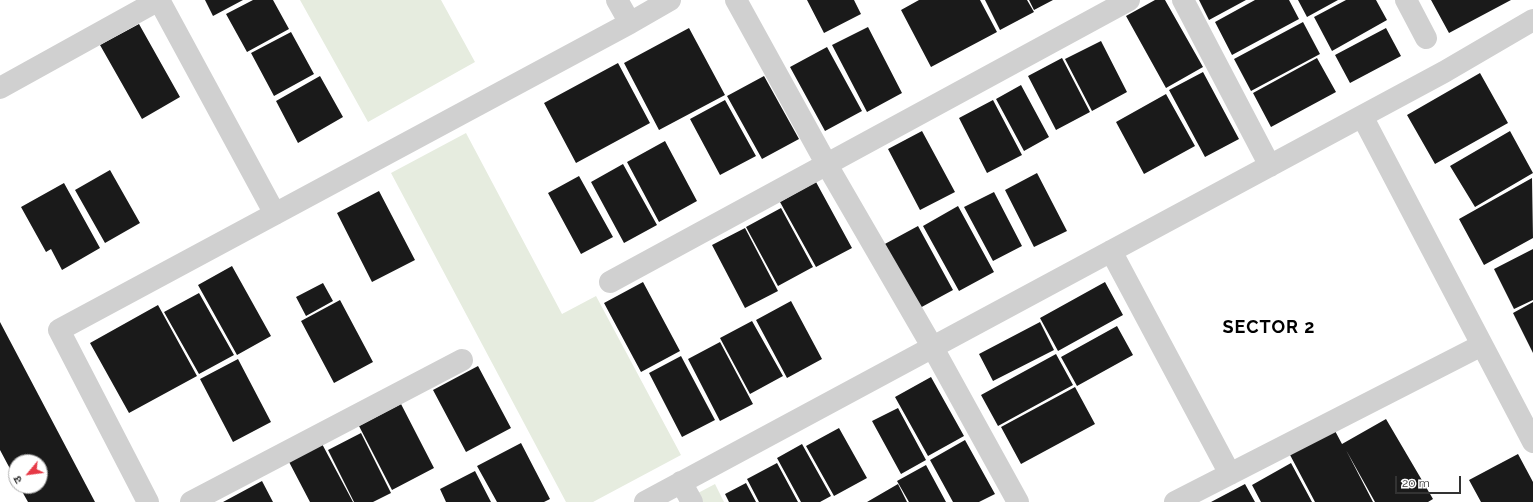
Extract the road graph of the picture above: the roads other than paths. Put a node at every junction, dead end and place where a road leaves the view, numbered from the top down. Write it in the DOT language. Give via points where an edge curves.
graph roads {
  1 [pos="159,0"];
  2 [pos="617,0"];
  3 [pos="670,0"];
  4 [pos="736,0"];
  5 [pos="1129,0"];
  6 [pos="1183,0"];
  7 [pos="1406,0"];
  8 [pos="1533,20"];
  9 [pos="630,23"];
  10 [pos="1426,38"];
  11 [pos="0,88"];
  12 [pos="1362,116"];
  13 [pos="827,165"];
  14 [pos="1270,166"];
  15 [pos="275,214"];
  16 [pos="1111,251"];
  17 [pos="610,282"];
  18 [pos="1482,345"];
  19 [pos="933,348"];
  20 [pos="462,360"];
  21 [pos="1533,442"];
  22 [pos="1230,474"];
  23 [pos="681,482"];
  24 [pos="148,502"];
  25 [pos="191,502"];
  26 [pos="645,502"];
  27 [pos="692,502"];
  28 [pos="1018,502"];
  29 [pos="1175,502"];
  1 -- 11 [label="street"];
  1 -- 15 [label="street"];
  2 -- 9 [label="street"];
  3 -- 9 [label="street"];
  4 -- 13 [label="street"];
  5 -- 13 [label="street"];
  6 -- 14 [label="street"];
  7 -- 10 [label="street"];
  8 -- 12 [label="street"];
  9 -- 15 [label="street"];
  12 -- 14 [label="street"];
  12 -- 18 [label="street"];
  13 -- 17 [label="street"];
  13 -- 19 [label="street"];
  14 -- 16 [label="street"];
  15 -- 24 [label="street" via="59,330"];
  16 -- 19 [label="street"];
  16 -- 22 [label="street"];
  18 -- 21 [label="street"];
  18 -- 22 [label="street"];
  19 -- 23 [label="street"];
  19 -- 28 [label="street"];
  20 -- 25 [label="street"];
  22 -- 29 [label="street"];
  23 -- 26 [label="street"];
  23 -- 27 [label="street"];
}
